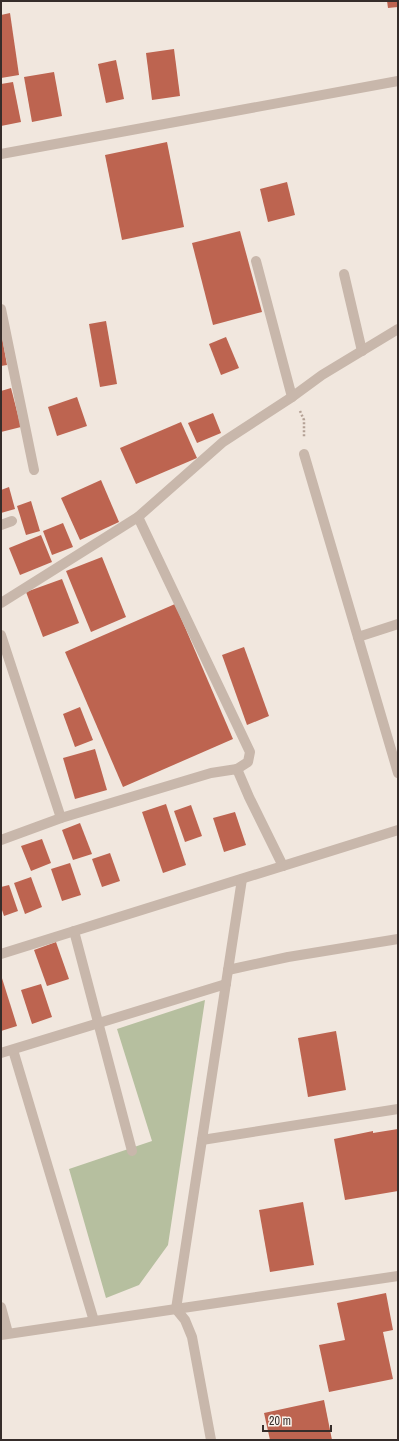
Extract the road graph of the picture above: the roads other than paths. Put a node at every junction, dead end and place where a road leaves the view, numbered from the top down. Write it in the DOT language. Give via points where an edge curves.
graph roads {
  1 [pos="398,81"];
  2 [pos="1,154"];
  3 [pos="256,261"];
  4 [pos="344,274"];
  5 [pos="1,309"];
  6 [pos="398,329"];
  7 [pos="362,351"];
  8 [pos="292,397"];
  9 [pos="304,454"];
  10 [pos="34,470"];
  11 [pos="138,517"];
  12 [pos="12,521"];
  13 [pos="1,525"];
  14 [pos="1,603"];
  15 [pos="398,624"];
  16 [pos="1,635"];
  17 [pos="358,637"];
  18 [pos="238,769"];
  19 [pos="398,772"];
  20 [pos="60,818"];
  21 [pos="398,830"];
  22 [pos="1,840"];
  23 [pos="283,866"];
  24 [pos="242,879"];
  25 [pos="74,931"];
  26 [pos="398,939"];
  27 [pos="1,954"];
  28 [pos="228,970"];
  29 [pos="226,984"];
  30 [pos="98,1024"];
  31 [pos="13,1050"];
  32 [pos="1,1053"];
  33 [pos="398,1109"];
  34 [pos="202,1140"];
  35 [pos="132,1151"];
  36 [pos="398,1276"];
  37 [pos="1,1307"];
  38 [pos="176,1309"];
  39 [pos="94,1321"];
  40 [pos="5,1334"];
  41 [pos="211,1440"];
  1 -- 2 [label="street"];
  3 -- 8 [label="street"];
  4 -- 7 [label="street"];
  5 -- 10 [label="street"];
  6 -- 7 [label="street"];
  7 -- 8 [label="street"];
  8 -- 11 [label="street" via="223,442"];
  9 -- 17 [label="street"];
  11 -- 14 [label="street"];
  11 -- 18 [label="street" via="250,752 248,762"];
  12 -- 13 [label="street"];
  15 -- 17 [label="street"];
  16 -- 20 [label="street"];
  17 -- 19 [label="street"];
  18 -- 20 [label="street" via="211,773"];
  18 -- 23 [label="street"];
  20 -- 22 [label="street"];
  21 -- 23 [label="street"];
  23 -- 24 [label="street"];
  24 -- 25 [label="street"];
  24 -- 28 [label="street"];
  25 -- 27 [label="street"];
  25 -- 30 [label="street"];
  26 -- 28 [label="street"];
  28 -- 29 [label="street"];
  29 -- 30 [label="street"];
  29 -- 34 [label="street"];
  30 -- 31 [label="street"];
  30 -- 35 [label="street"];
  31 -- 32 [label="street"];
  31 -- 39 [label="street"];
  33 -- 34 [label="street"];
  34 -- 38 [label="street"];
  36 -- 38 [label="street"];
  37 -- 40 [label="street"];
  38 -- 39 [label="street"];
  38 -- 41 [label="street" via="185,1320 192,1337"];
  39 -- 40 [label="street"];
}
